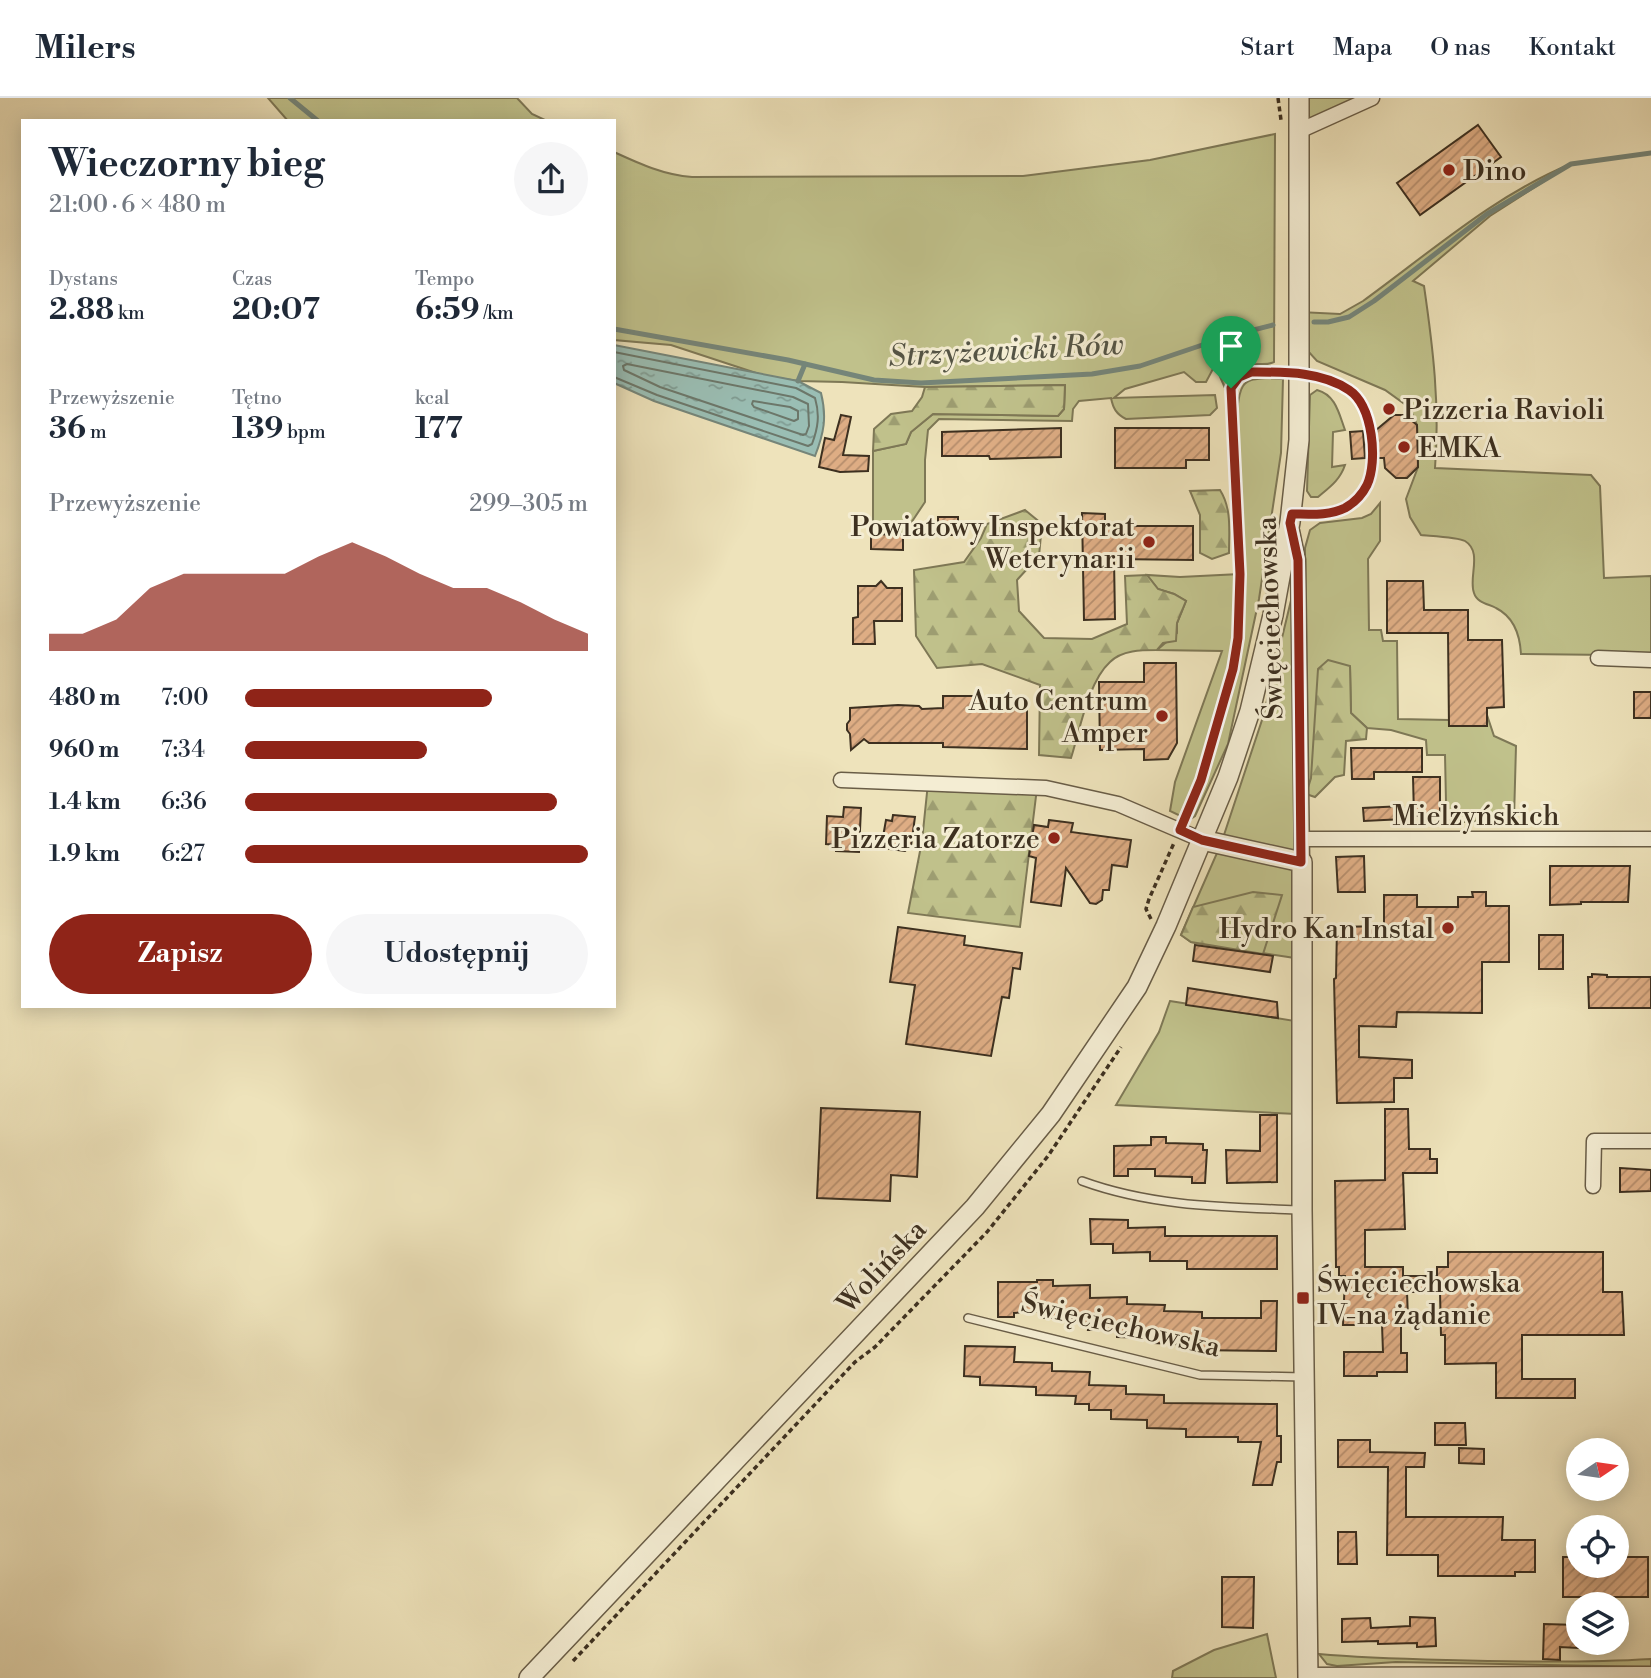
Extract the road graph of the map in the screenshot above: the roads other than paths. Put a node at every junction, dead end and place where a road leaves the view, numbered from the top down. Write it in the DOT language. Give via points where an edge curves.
graph roads {
  1 [pos="1299,98"];
  2 [pos="1372,98"];
  3 [pos="1299,131"];
  4 [pos="1299,373"];
  5 [pos="1291,518"];
  6 [pos="1240,571"];
  7 [pos="1598,658"];
  8 [pos="1651,660"];
  9 [pos="841,780"];
  10 [pos="1301,839"];
  11 [pos="1651,839"];
  12 [pos="1202,840"];
  13 [pos="1301,862"];
  14 [pos="1651,1141"];
  15 [pos="1082,1181"];
  16 [pos="1593,1186"];
  17 [pos="1302,1210"];
  18 [pos="968,1318"];
  19 [pos="1304,1377"];
  20 [pos="1651,1674"];
  21 [pos="1308,1676"];
  22 [pos="528,1678"];
  1 -- 3 [label="street, Święciechowska"];
  2 -- 3 [label="street"];
  3 -- 4 [label="street, Święciechowska"];
  4 -- 5 [label="street, Święciechowska" via="1299,440"];
  4 -- 5 [label="lane" via="1338,384 1353,392 1363,405 1369,421 1371,470 1356,500 1343,509"];
  4 -- 6 [label="lane, Święciechowska" via="1245,374 1231,388"];
  5 -- 10 [label="street, Święciechowska" via="1298,560"];
  5 -- 12 [label="street, Wolińska" via="1250,711"];
  7 -- 8 [label="street"];
  9 -- 12 [label="street" via="1046,788 1118,804"];
  10 -- 11 [label="street, Mielżyńskich"];
  10 -- 13 [label="street, Święciechowska"];
  12 -- 13 [label="street"];
  12 -- 22 [label="street, Wolińska" via="1137,987 1051,1114 975,1207"];
  13 -- 17 [label="street, Święciechowska"];
  14 -- 16 [label="street" via="1594,1141"];
  15 -- 17 [label="lane" via="1200,1207"];
  17 -- 19 [label="street, Święciechowska"];
  18 -- 19 [label="lane, Święciechowska" via="1184,1373"];
  19 -- 21 [label="street, Święciechowska"];
  20 -- 21 [label="street"];
}
